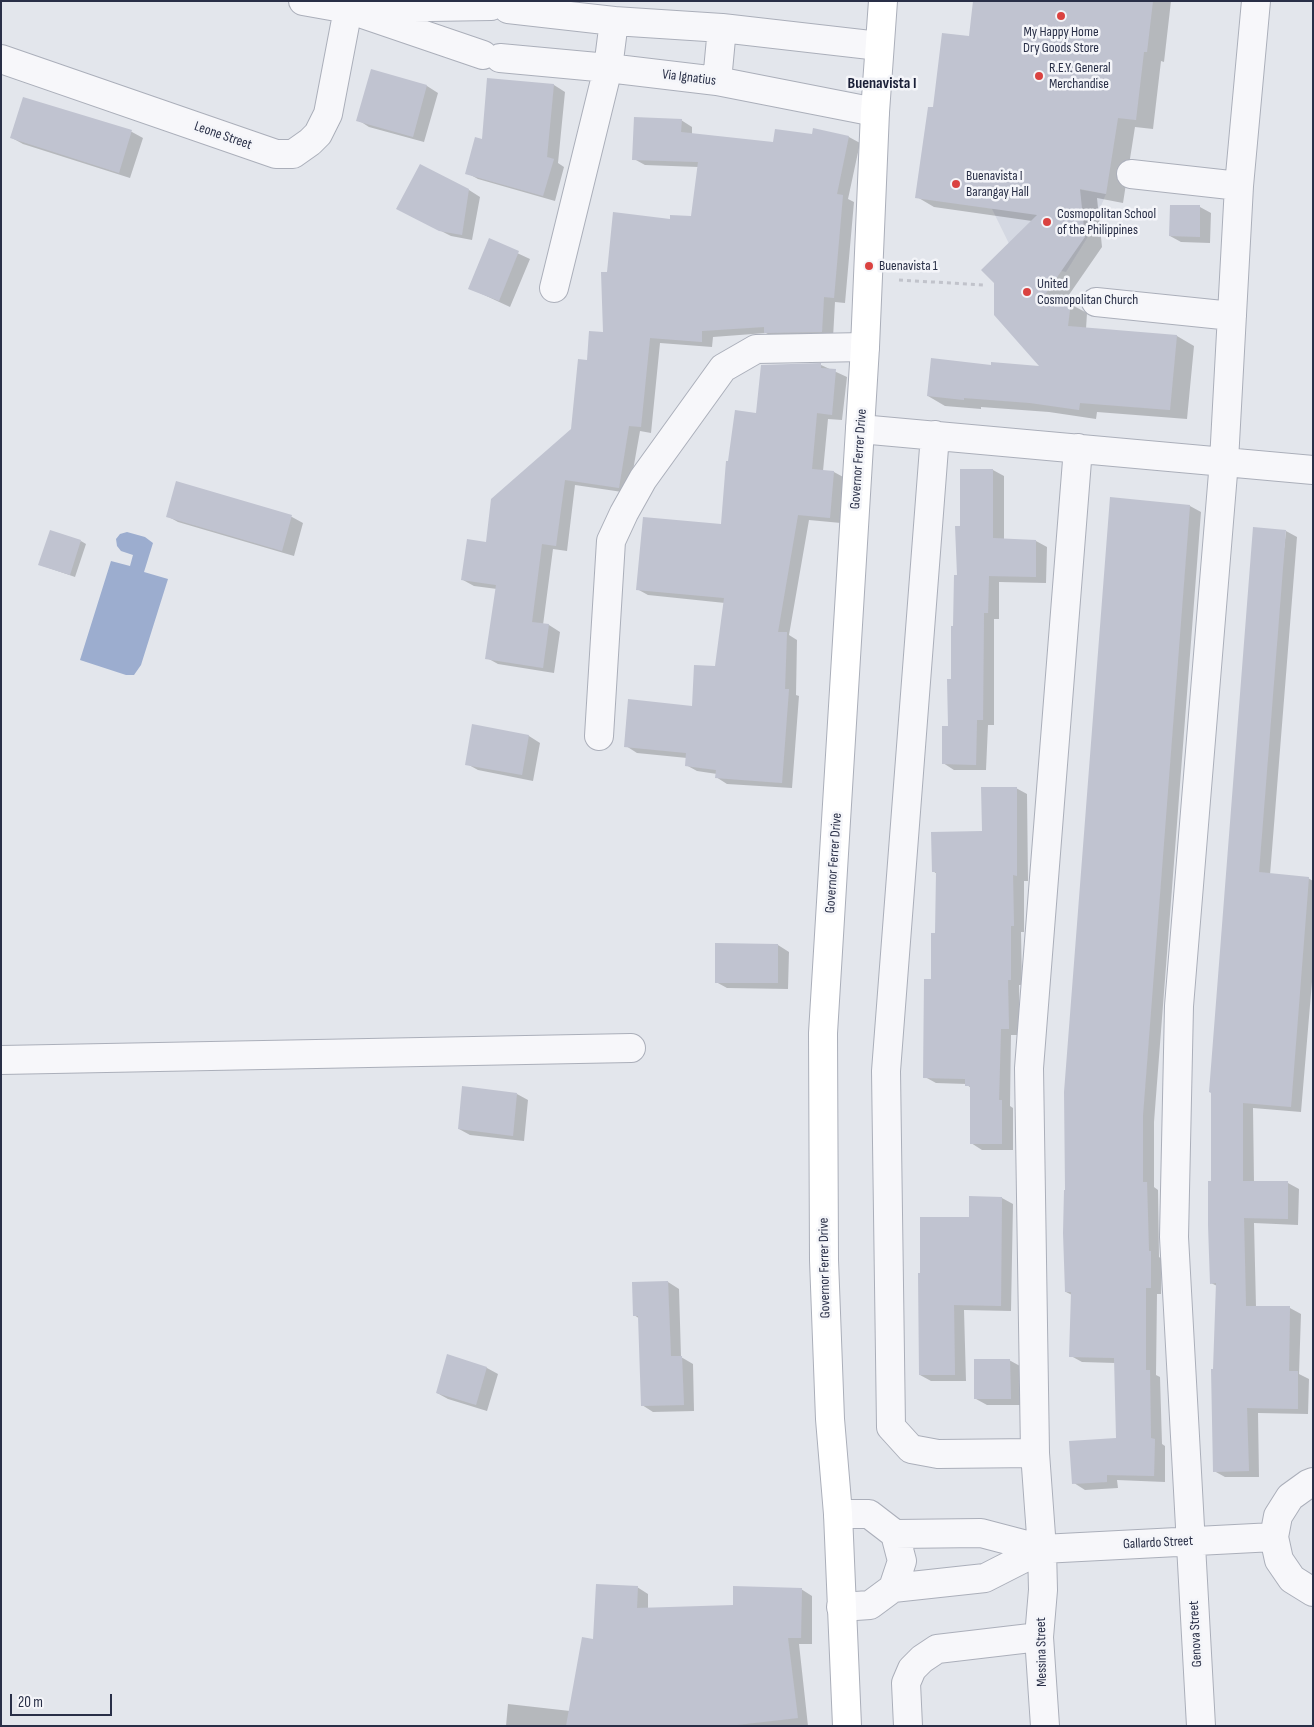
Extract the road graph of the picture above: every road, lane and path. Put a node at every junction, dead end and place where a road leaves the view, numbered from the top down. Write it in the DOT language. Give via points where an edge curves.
graph roads {
  1 [pos="303,1"];
  2 [pos="883,1"];
  3 [pos="1256,1"];
  4 [pos="348,9"];
  5 [pos="614,21"];
  6 [pos="722,28"];
  7 [pos="879,46"];
  8 [pos="1,59"];
  9 [pos="608,68"];
  10 [pos="717,81"];
  11 [pos="875,112"];
  12 [pos="1132,174"];
  13 [pos="1239,186"];
  14 [pos="869,278"];
  15 [pos="984,285"];
  16 [pos="554,288"];
  17 [pos="1096,302"];
  18 [pos="1232,316"];
  19 [pos="865,347"];
  20 [pos="860,429"];
  21 [pos="935,436"];
  22 [pos="1078,448"];
  23 [pos="1224,461"];
  24 [pos="1313,470"];
  25 [pos="599,736"];
  26 [pos="631,1048"];
  27 [pos="1,1060"];
  28 [pos="1035,1453"];
  29 [pos="1313,1482"];
  30 [pos="838,1514"];
  31 [pos="895,1534"];
  32 [pos="1274,1537"];
  33 [pos="1191,1542"];
  34 [pos="1042,1549"];
  35 [pos="893,1588"];
  36 [pos="1313,1592"];
  37 [pos="841,1607"];
  38 [pos="1039,1637"];
  39 [pos="847,1726"];
  40 [pos="908,1726"];
  41 [pos="1045,1726"];
  42 [pos="1201,1726"];
  1 -- 4 [label="street, Via Ignatius"];
  2 -- 7 [label="main road, Governor Ferrer Drive"];
  3 -- 13 [label="street, Genova Street"];
  4 -- 5 [label="street, Via Ignatius" via="499,7"];
  4 -- 8 [label="street, Leone Street" via="328,114 318,134 293,154 276,154"];
  4 -- 9 [label="street, Via Ignatius" via="492,57"];
  5 -- 6 [label="street, Via Ignatius"];
  5 -- 9 [label="street"];
  6 -- 7 [label="street, Via Ignatius"];
  6 -- 10 [label="street"];
  7 -- 11 [label="main road, Governor Ferrer Drive"];
  9 -- 10 [label="street, Via Ignatius"];
  9 -- 16 [label="street"];
  10 -- 11 [label="street, Via Ignatius"];
  11 -- 14 [label="main road, Governor Ferrer Drive"];
  12 -- 13 [label="street"];
  13 -- 18 [label="street, Genova Street"];
  14 -- 15 [label="path"];
  14 -- 19 [label="main road, Governor Ferrer Drive"];
  17 -- 18 [label="street"];
  18 -- 23 [label="street, Genova Street"];
  19 -- 20 [label="main road, Governor Ferrer Drive"];
  19 -- 25 [label="street" via="756,349 723,368 643,479 611,541"];
  20 -- 21 [label="street"];
  20 -- 30 [label="main road, Governor Ferrer Drive" via="823,1033 824,1260 830,1419"];
  21 -- 22 [label="street"];
  21 -- 28 [label="street" via="886,1071 891,1426 911,1448 938,1454"];
  22 -- 23 [label="street"];
  22 -- 28 [label="street, Messina Street" via="1030,1068"];
  23 -- 24 [label="street"];
  23 -- 33 [label="street, Genova Street" via="1179,1006 1174,1237"];
  26 -- 27 [label="street"];
  28 -- 34 [label="street, Messina Street"];
  29 -- 32 [label="street" via="1290,1497 1278,1516"];
  30 -- 31 [label="street" via="869,1514"];
  30 -- 37 [label="main road, Governor Ferrer Drive"];
  31 -- 34 [label="street" via="981,1533"];
  31 -- 35 [label="street" via="902,1561"];
  32 -- 33 [label="street, Gallardo Street"];
  32 -- 36 [label="street" via="1279,1560 1292,1579"];
  33 -- 34 [label="street, Gallardo Street"];
  33 -- 42 [label="street, Genova Street"];
  34 -- 35 [label="street" via="985,1578"];
  34 -- 38 [label="street, Messina Street"];
  35 -- 37 [label="street" via="870,1606"];
  37 -- 39 [label="main road, Governor Ferrer Drive"];
  38 -- 40 [label="street" via="937,1650 922,1659 912,1669 906,1683"];
  38 -- 41 [label="street, Messina Street"];
}
